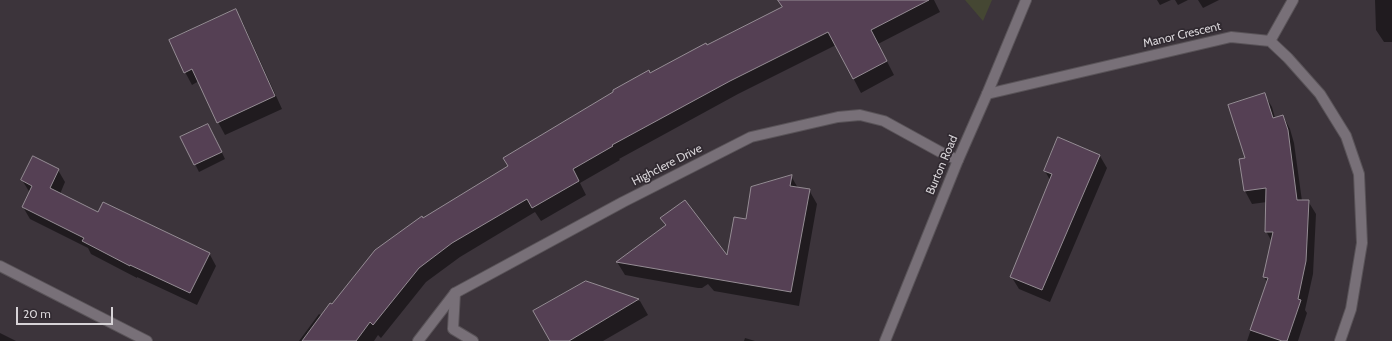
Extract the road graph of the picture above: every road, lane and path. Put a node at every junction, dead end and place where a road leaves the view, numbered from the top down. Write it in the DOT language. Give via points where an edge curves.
graph roads {
  1 [pos="1026,0"];
  2 [pos="1293,0"];
  3 [pos="1270,41"];
  4 [pos="987,94"];
  5 [pos="958,160"];
  6 [pos="0,266"];
  7 [pos="455,292"];
  8 [pos="147,341"];
  9 [pos="418,341"];
  10 [pos="473,341"];
  11 [pos="885,341"];
  12 [pos="1340,341"];
  1 -- 4 [label="street, Burton Road"];
  2 -- 3 [label="street"];
  3 -- 4 [label="street, Manor Crescent" via="1232,37"];
  3 -- 12 [label="street" via="1320,94 1346,136 1359,174 1362,243 1351,309"];
  4 -- 5 [label="street, Burton Road"];
  5 -- 7 [label="street, Highclere Drive" via="884,121 860,115 838,117 751,137"];
  5 -- 11 [label="street, Burton Road"];
  6 -- 8 [label="street"];
  7 -- 9 [label="street, Highclere Drive"];
  7 -- 10 [label="street" via="453,329"];
}
